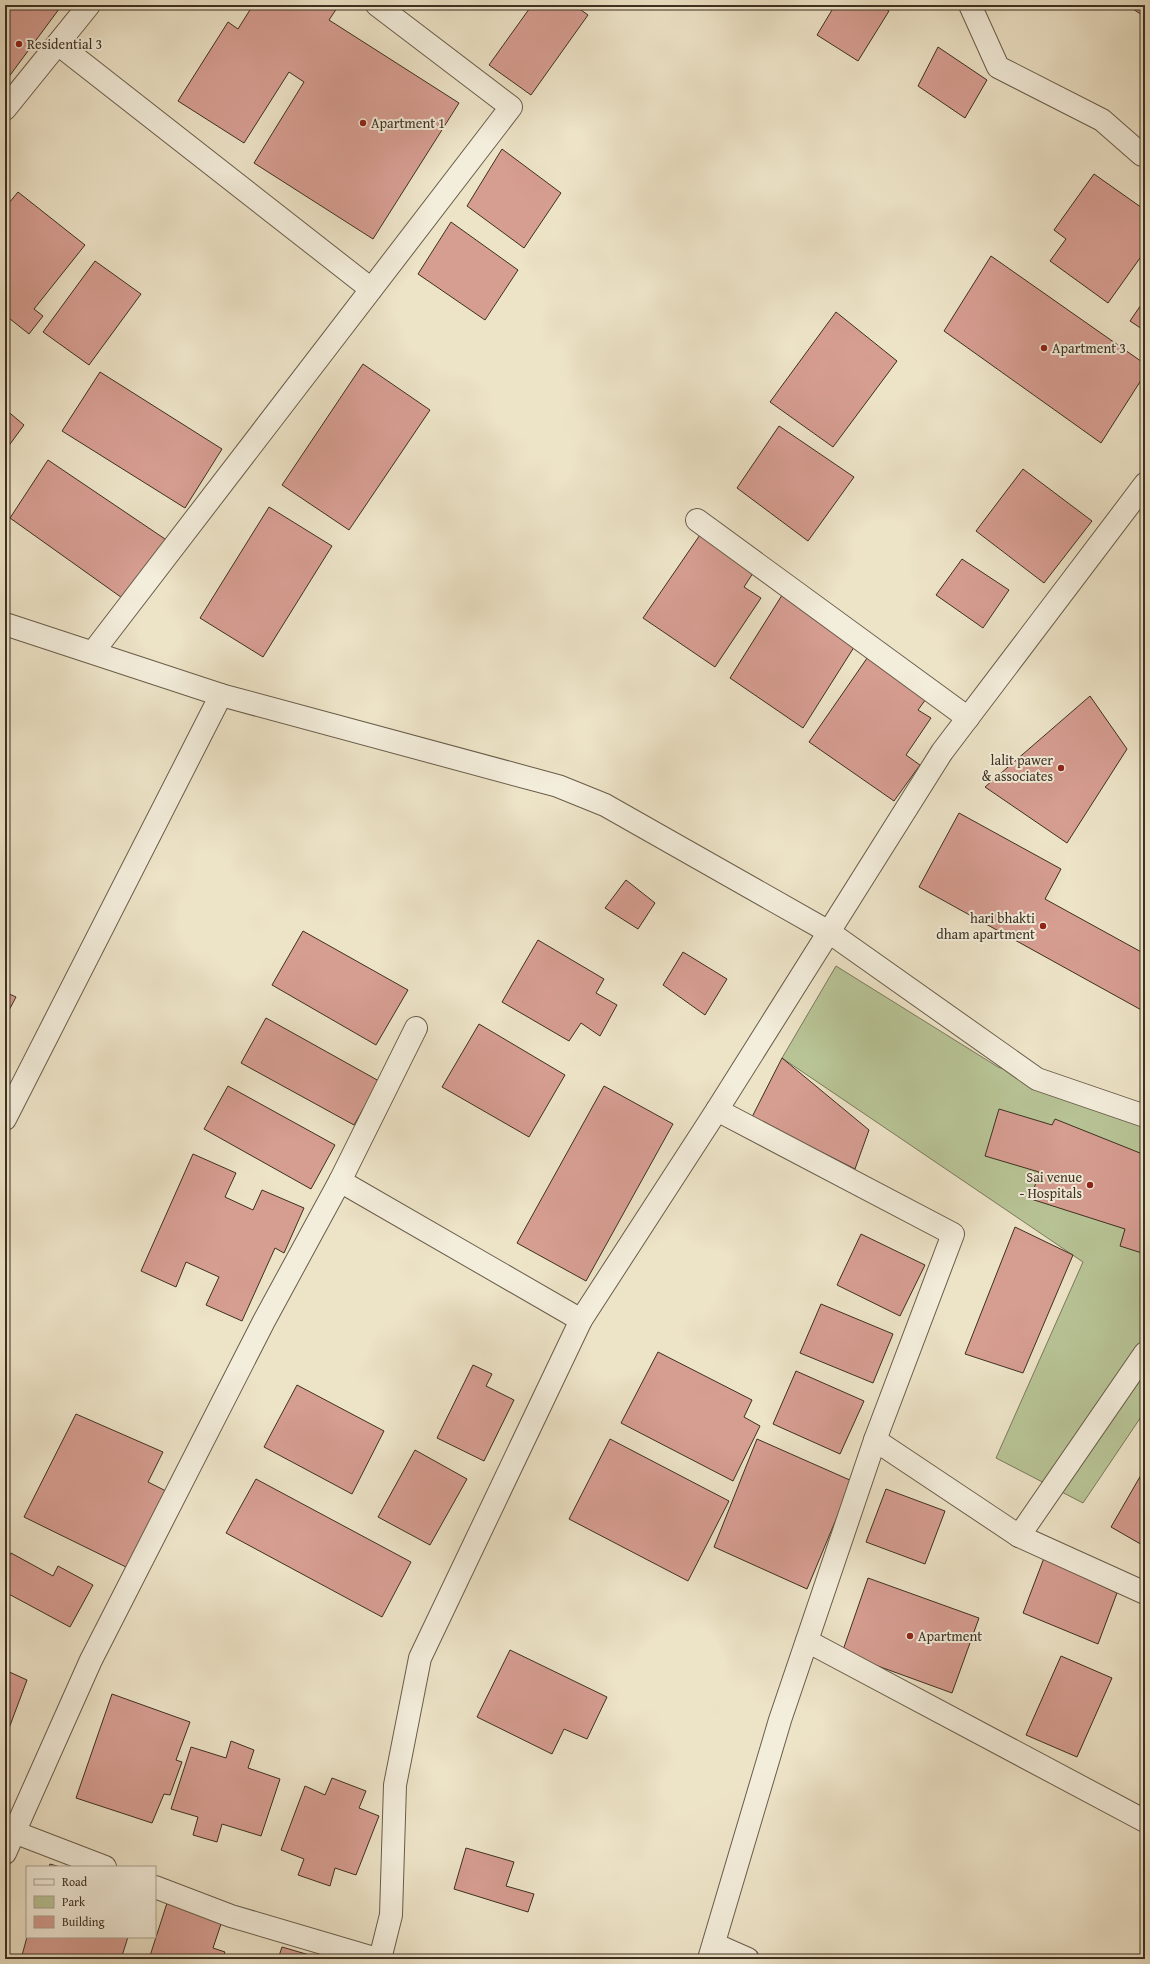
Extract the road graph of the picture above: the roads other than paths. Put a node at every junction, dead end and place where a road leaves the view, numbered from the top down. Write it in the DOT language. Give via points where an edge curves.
graph roads {
  1 [pos="90,5"];
  2 [pos="377,5"];
  3 [pos="970,5"];
  4 [pos="58,44"];
  5 [pos="5,109"];
  6 [pos="1142,155"];
  7 [pos="371,289"];
  8 [pos="1145,484"];
  9 [pos="697,520"];
  10 [pos="5,625"];
  11 [pos="93,652"];
  12 [pos="221,695"];
  13 [pos="968,718"];
  14 [pos="829,932"];
  15 [pos="416,1028"];
  16 [pos="717,1110"];
  17 [pos="1145,1116"];
  18 [pos="5,1119"];
  19 [pos="340,1181"];
  20 [pos="581,1320"];
  21 [pos="1145,1353"];
  22 [pos="875,1440"];
  23 [pos="1020,1536"];
  24 [pos="1145,1593"];
  25 [pos="807,1641"];
  26 [pos="1145,1821"];
  27 [pos="14,1832"];
  28 [pos="5,1853"];
  29 [pos="102,1866"];
  30 [pos="156,1887"];
  31 [pos="712,1952"];
  32 [pos="379,1959"];
  33 [pos="748,1959"];
  1 -- 4 [label="street"];
  2 -- 7 [label="street" via="511,107"];
  3 -- 6 [label="street" via="998,68 1102,120"];
  4 -- 5 [label="street"];
  4 -- 7 [label="street"];
  7 -- 11 [label="street"];
  8 -- 13 [label="street"];
  9 -- 13 [label="street"];
  10 -- 11 [label="street"];
  11 -- 12 [label="street"];
  12 -- 14 [label="street" via="558,786 605,805"];
  12 -- 18 [label="street"];
  13 -- 14 [label="street" via="942,752"];
  14 -- 16 [label="street"];
  14 -- 17 [label="street" via="1037,1078"];
  15 -- 19 [label="street"];
  16 -- 20 [label="street"];
  16 -- 22 [label="street" via="953,1234"];
  19 -- 20 [label="street"];
  19 -- 27 [label="street" via="264,1321 91,1660"];
  20 -- 32 [label="street" via="420,1658 395,1785 391,1915"];
  21 -- 23 [label="street"];
  22 -- 23 [label="street"];
  22 -- 25 [label="street"];
  23 -- 24 [label="street"];
  25 -- 26 [label="street"];
  25 -- 31 [label="street" via="780,1720"];
  27 -- 28 [label="street"];
  27 -- 29 [label="street"];
  30 -- 32 [label="street" via="230,1916"];
  31 -- 33 [label="street"];
}
